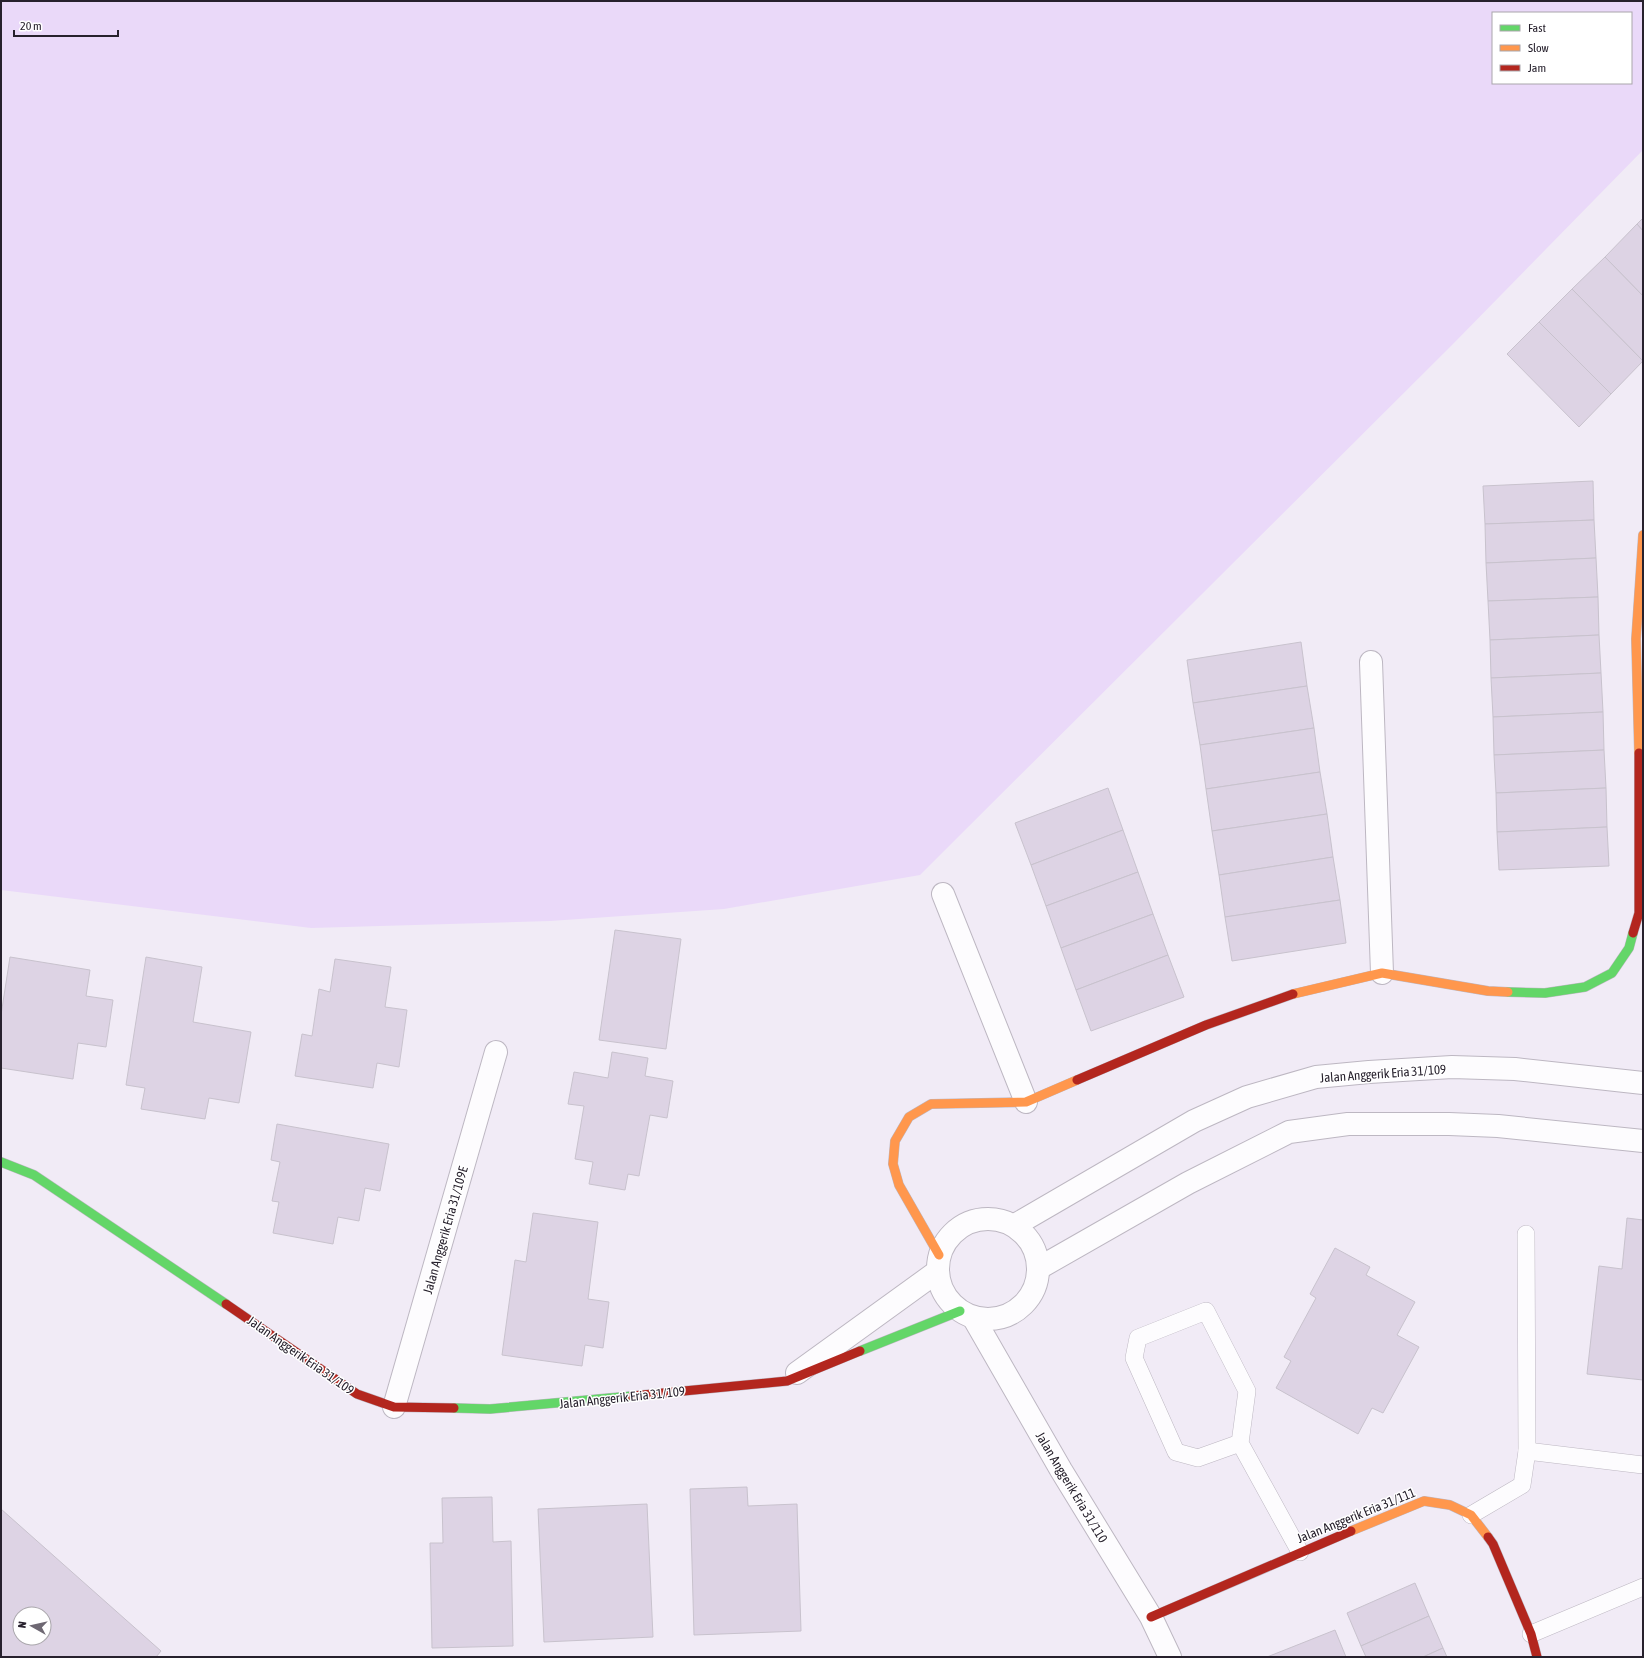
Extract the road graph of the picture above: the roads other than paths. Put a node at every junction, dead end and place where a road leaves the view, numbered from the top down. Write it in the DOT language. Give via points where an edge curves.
graph roads {
  1 [pos="1643,535"];
  2 [pos="1639,641"];
  3 [pos="1371,662"];
  4 [pos="1642,811"];
  5 [pos="943,894"];
  6 [pos="1382,973"];
  7 [pos="496,1052"];
  8 [pos="1643,1083"];
  9 [pos="1026,1102"];
  10 [pos="1643,1141"];
  11 [pos="1,1162"];
  12 [pos="1015,1225"];
  13 [pos="1526,1234"];
  14 [pos="939,1263"];
  15 [pos="1039,1268"];
  16 [pos="967,1314"];
  17 [pos="786,1381"];
  18 [pos="394,1408"];
  19 [pos="1240,1443"];
  20 [pos="1527,1451"];
  21 [pos="1643,1465"];
  22 [pos="1471,1515"];
  23 [pos="1300,1552"];
  24 [pos="1643,1587"];
  25 [pos="1151,1617"];
  26 [pos="1531,1634"];
  27 [pos="1170,1657"];
  28 [pos="1537,1657"];
  1 -- 2 [label="street"];
  2 -- 4 [label="street"];
  3 -- 6 [label="street"];
  4 -- 6 [label="street" via="1639,913 1630,948 1612,973 1585,987 1545,993 1488,991"];
  5 -- 9 [label="street"];
  6 -- 9 [label="street" via="1288,995 1206,1025"];
  7 -- 18 [label="street, Jalan Anggerik Eria 31/109E"];
  8 -- 12 [label="street, Jalan Anggerik Eria 31/109" via="1515,1069 1452,1067 1316,1077 1247,1097 1194,1120"];
  9 -- 14 [label="street" via="931,1104 908,1117 895,1141 893,1164 899,1186"];
  10 -- 15 [label="street" via="1449,1124 1348,1124 1289,1132 1188,1183"];
  11 -- 18 [label="street, Jalan Anggerik Eria 31/109" via="34,1175 357,1394"];
  12 -- 14 [label="street" via="1001,1219 985,1218 970,1221 956,1229 946,1241"];
  12 -- 15 [label="street" via="1025,1233 1032,1244"];
  13 -- 20 [label="lane"];
  14 -- 16 [label="street" via="944,1292"];
  14 -- 17 [label="street"];
  15 -- 16 [label="street" via="1036,1284 1029,1298 1018,1309 1005,1317 989,1320"];
  16 -- 17 [label="street, Jalan Anggerik Eria 31/109"];
  16 -- 25 [label="street, Jalan Anggerik Eria 31/110"];
  17 -- 18 [label="street, Jalan Anggerik Eria 31/109" via="490,1409"];
  19 -- 19 [label="lane" via="1198,1458 1176,1452 1134,1358 1138,1338 1206,1311 1248,1391"];
  19 -- 23 [label="lane"];
  20 -- 21 [label="lane"];
  20 -- 22 [label="lane" via="1522,1485"];
  22 -- 23 [label="street, Jalan Anggerik Eria 31/111" via="1450,1505 1424,1501"];
  22 -- 26 [label="street, Jalan Anggerik Eria 31/111" via="1493,1544"];
  23 -- 25 [label="street, Jalan Anggerik Eria 31/111"];
  24 -- 26 [label="lane"];
  25 -- 27 [label="street, Jalan Anggerik Eria 31/110"];
  26 -- 28 [label="street, Jalan Anggerik Eria 31/111"];
}
